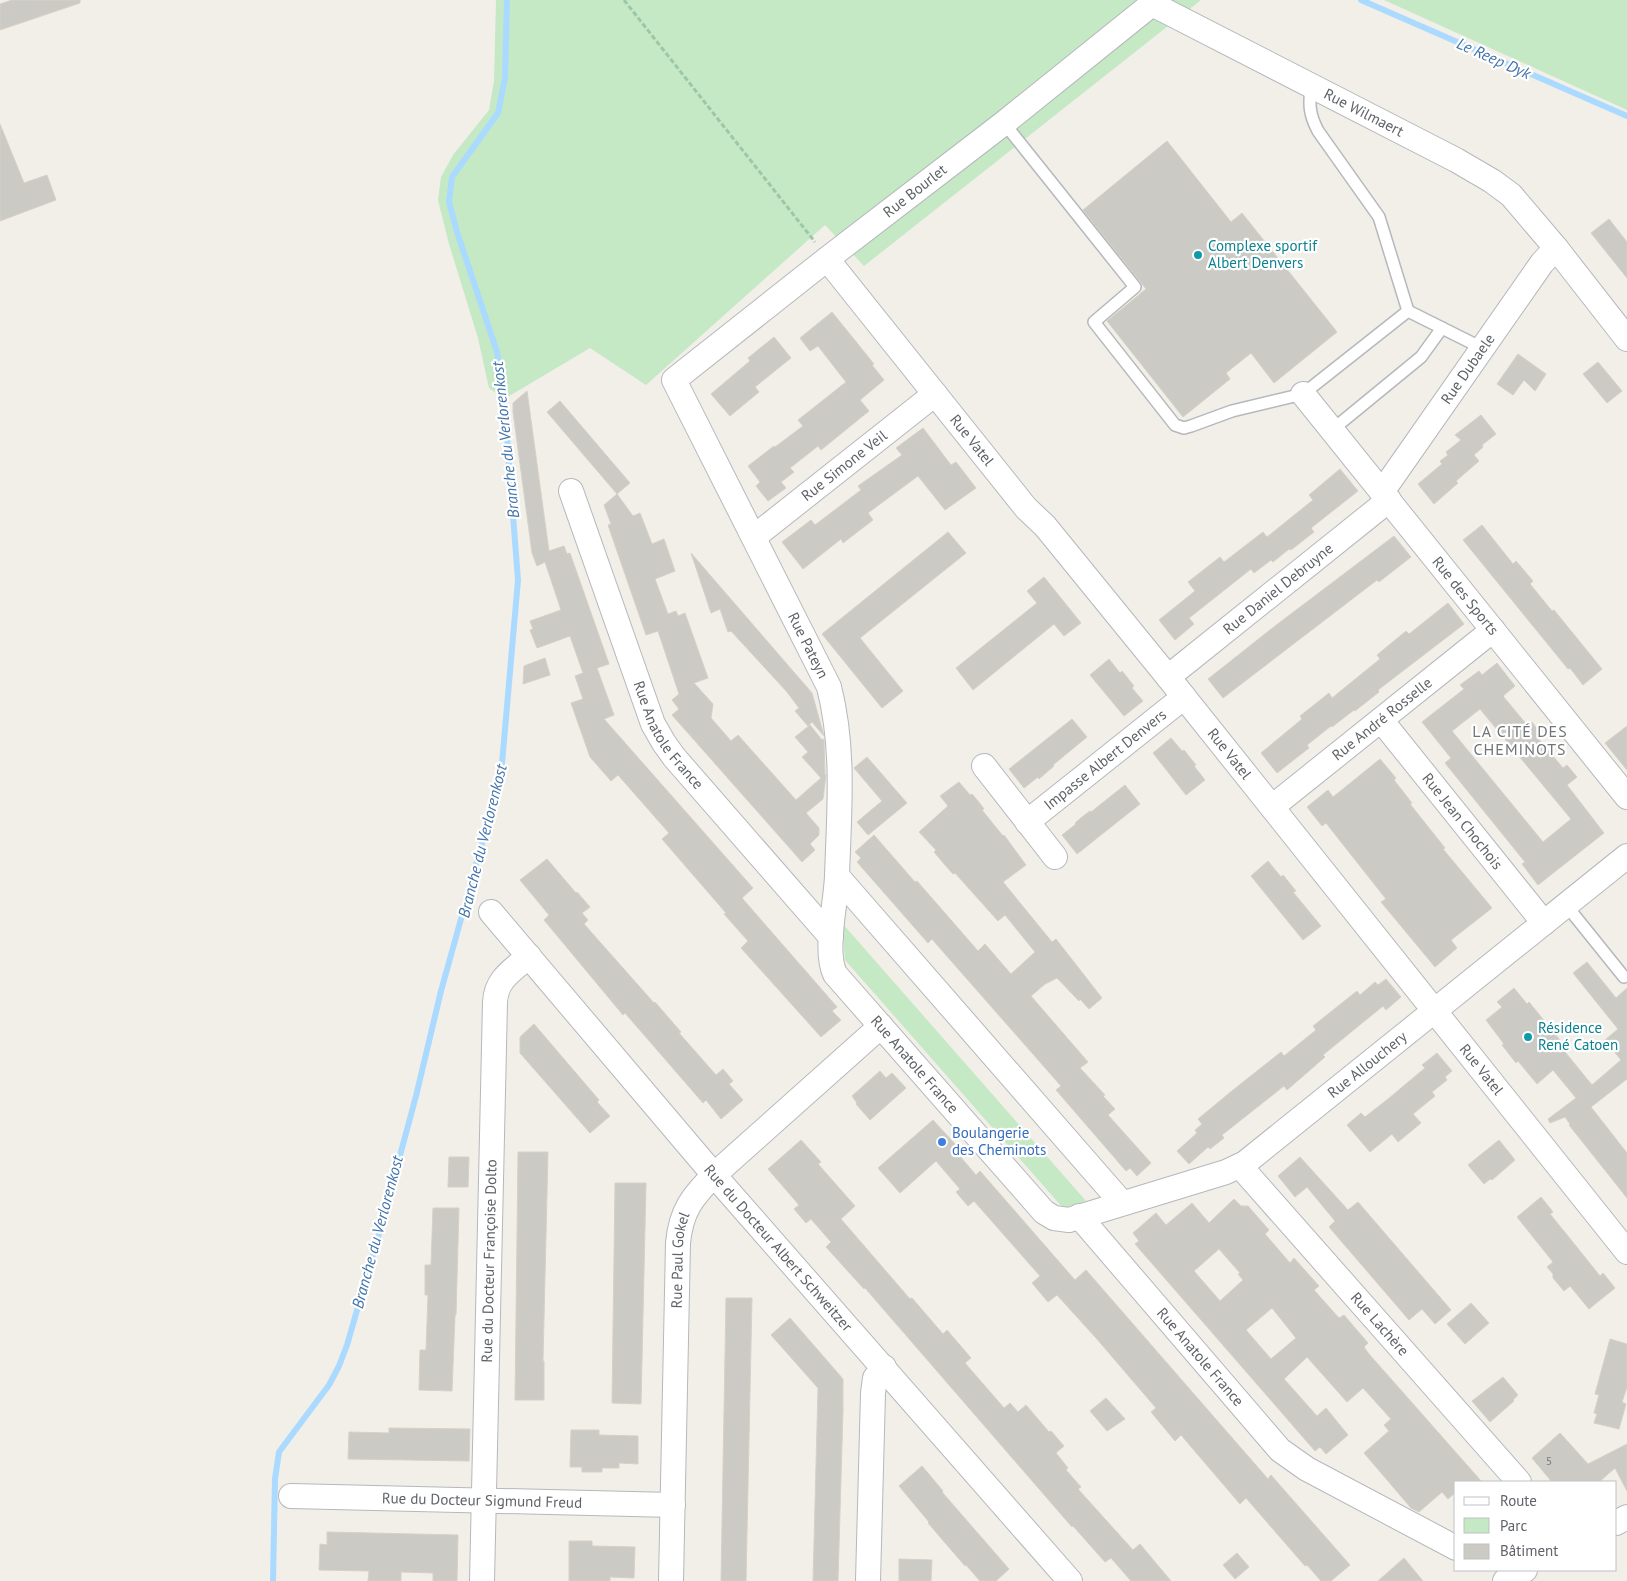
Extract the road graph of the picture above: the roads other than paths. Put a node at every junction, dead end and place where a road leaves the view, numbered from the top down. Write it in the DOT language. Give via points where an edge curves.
graph roads {
  1 [pos="1153,2"];
  2 [pos="1311,86"];
  3 [pos="1004,123"];
  4 [pos="1556,248"];
  5 [pos="827,259"];
  6 [pos="1408,311"];
  7 [pos="1442,328"];
  8 [pos="1627,339"];
  9 [pos="1484,349"];
  10 [pos="674,380"];
  11 [pos="935,394"];
  12 [pos="1304,394"];
  13 [pos="1332,430"];
  14 [pos="571,491"];
  15 [pos="1386,496"];
  16 [pos="754,537"];
  17 [pos="1493,630"];
  18 [pos="1168,677"];
  19 [pos="1184,697"];
  20 [pos="1381,720"];
  21 [pos="984,766"];
  22 [pos="1627,797"];
  23 [pos="1272,807"];
  24 [pos="1028,822"];
  25 [pos="1627,856"];
  26 [pos="1055,857"];
  27 [pos="837,876"];
  28 [pos="1566,905"];
  29 [pos="491,912"];
  30 [pos="1544,923"];
  31 [pos="831,937"];
  32 [pos="529,956"];
  33 [pos="1624,977"];
  34 [pos="1435,1011"];
  35 [pos="881,1026"];
  36 [pos="1240,1166"];
  37 [pos="714,1175"];
  38 [pos="1122,1204"];
  39 [pos="1079,1216"];
  40 [pos="1627,1252"];
  41 [pos="884,1367"];
  42 [pos="1517,1481"];
  43 [pos="291,1496"];
  44 [pos="484,1500"];
  45 [pos="673,1504"];
  46 [pos="1454,1547"];
  47 [pos="1523,1571"];
  48 [pos="1058,1576"];
  49 [pos="482,1581"];
  50 [pos="671,1581"];
  51 [pos="868,1581"];
  52 [pos="1505,1581"];
  1 -- 2 [label="street, Rue Wilmaert"];
  1 -- 3 [label="street, Rue Bourlet"];
  2 -- 4 [label="street, Rue Wilmaert" via="1492,180 1511,196"];
  2 -- 6 [label="lane" via="1309,105 1314,123 1379,217"];
  3 -- 5 [label="street, Rue Bourlet"];
  3 -- 12 [label="lane" via="1135,287 1094,322 1175,425 1184,428 1232,411"];
  4 -- 8 [label="street, Rue Wilmaert"];
  4 -- 9 [label="street, Rue Dubaele" via="1542,263"];
  5 -- 10 [label="street, Rue Bourlet"];
  5 -- 11 [label="street, Rue Vatel"];
  6 -- 7 [label="lane"];
  6 -- 12 [label="lane"];
  7 -- 9 [label="lane"];
  7 -- 13 [label="lane" via="1421,357"];
  9 -- 15 [label="street, Rue Dubaele"];
  10 -- 16 [label="street, Rue Pateyn"];
  11 -- 16 [label="street, Rue Simone Veil"];
  11 -- 18 [label="street, Rue Vatel"];
  12 -- 13 [label="street, Rue des Sports"];
  13 -- 15 [label="street, Rue des Sports"];
  14 -- 31 [label="street, Rue Anatole France" via="653,724 664,743"];
  15 -- 17 [label="street, Rue des Sports"];
  15 -- 18 [label="street, Rue Daniel Debruyne"];
  16 -- 27 [label="street, Rue Pateyn" via="830,692 841,767"];
  17 -- 20 [label="street, Rue André Rosselle"];
  17 -- 22 [label="street, Rue des Sports"];
  18 -- 19 [label="street, Rue Vatel"];
  19 -- 23 [label="street, Rue Vatel"];
  19 -- 24 [label="street, Impasse Albert Denvers"];
  20 -- 23 [label="street, Rue André Rosselle"];
  20 -- 30 [label="street, Rue Jean Chochois"];
  21 -- 24 [label="street"];
  23 -- 34 [label="street, Rue Vatel"];
  24 -- 26 [label="street"];
  25 -- 28 [label="street, Rue Allouchery"];
  27 -- 31 [label="street, Rue Pateyn"];
  27 -- 38 [label="street"];
  28 -- 30 [label="street, Rue Allouchery"];
  28 -- 33 [label="lane"];
  29 -- 32 [label="street, Rue du Docteur Albert Schweitzer"];
  30 -- 34 [label="street, Rue Allouchery"];
  31 -- 35 [label="street, Rue Anatole France" via="831,964 835,974"];
  32 -- 37 [label="street, Rue du Docteur Albert Schweitzer"];
  32 -- 44 [label="street, Rue du Docteur Françoise Dolto" via="500,982 494,1002"];
  34 -- 36 [label="street, Rue Allouchery"];
  34 -- 40 [label="street, Rue Vatel"];
  35 -- 37 [label="street, Rue Paul Gokel"];
  35 -- 39 [label="street, Rue Anatole France" via="1044,1212 1064,1220"];
  36 -- 38 [label="street, Rue Allouchery"];
  36 -- 42 [label="street, Rue Lachère"];
  37 -- 41 [label="street, Rue du Docteur Albert Schweitzer"];
  37 -- 45 [label="street, Rue Paul Gokel" via="688,1204 679,1234"];
  38 -- 39 [label="street, Rue Allouchery"];
  39 -- 46 [label="street, Rue Anatole France" via="1280,1450 1306,1469"];
  41 -- 48 [label="street, Rue du Docteur Albert Schweitzer"];
  41 -- 51 [label="street" via="875,1378 873,1393"];
  43 -- 44 [label="street, Rue du Docteur Sigmund Freud"];
  44 -- 45 [label="street, Rue du Docteur Sigmund Freud"];
  44 -- 49 [label="street, Rue du Docteur Françoise Dolto"];
  45 -- 50 [label="street, Rue Paul Gokel"];
  47 -- 52 [label="street"];
}
